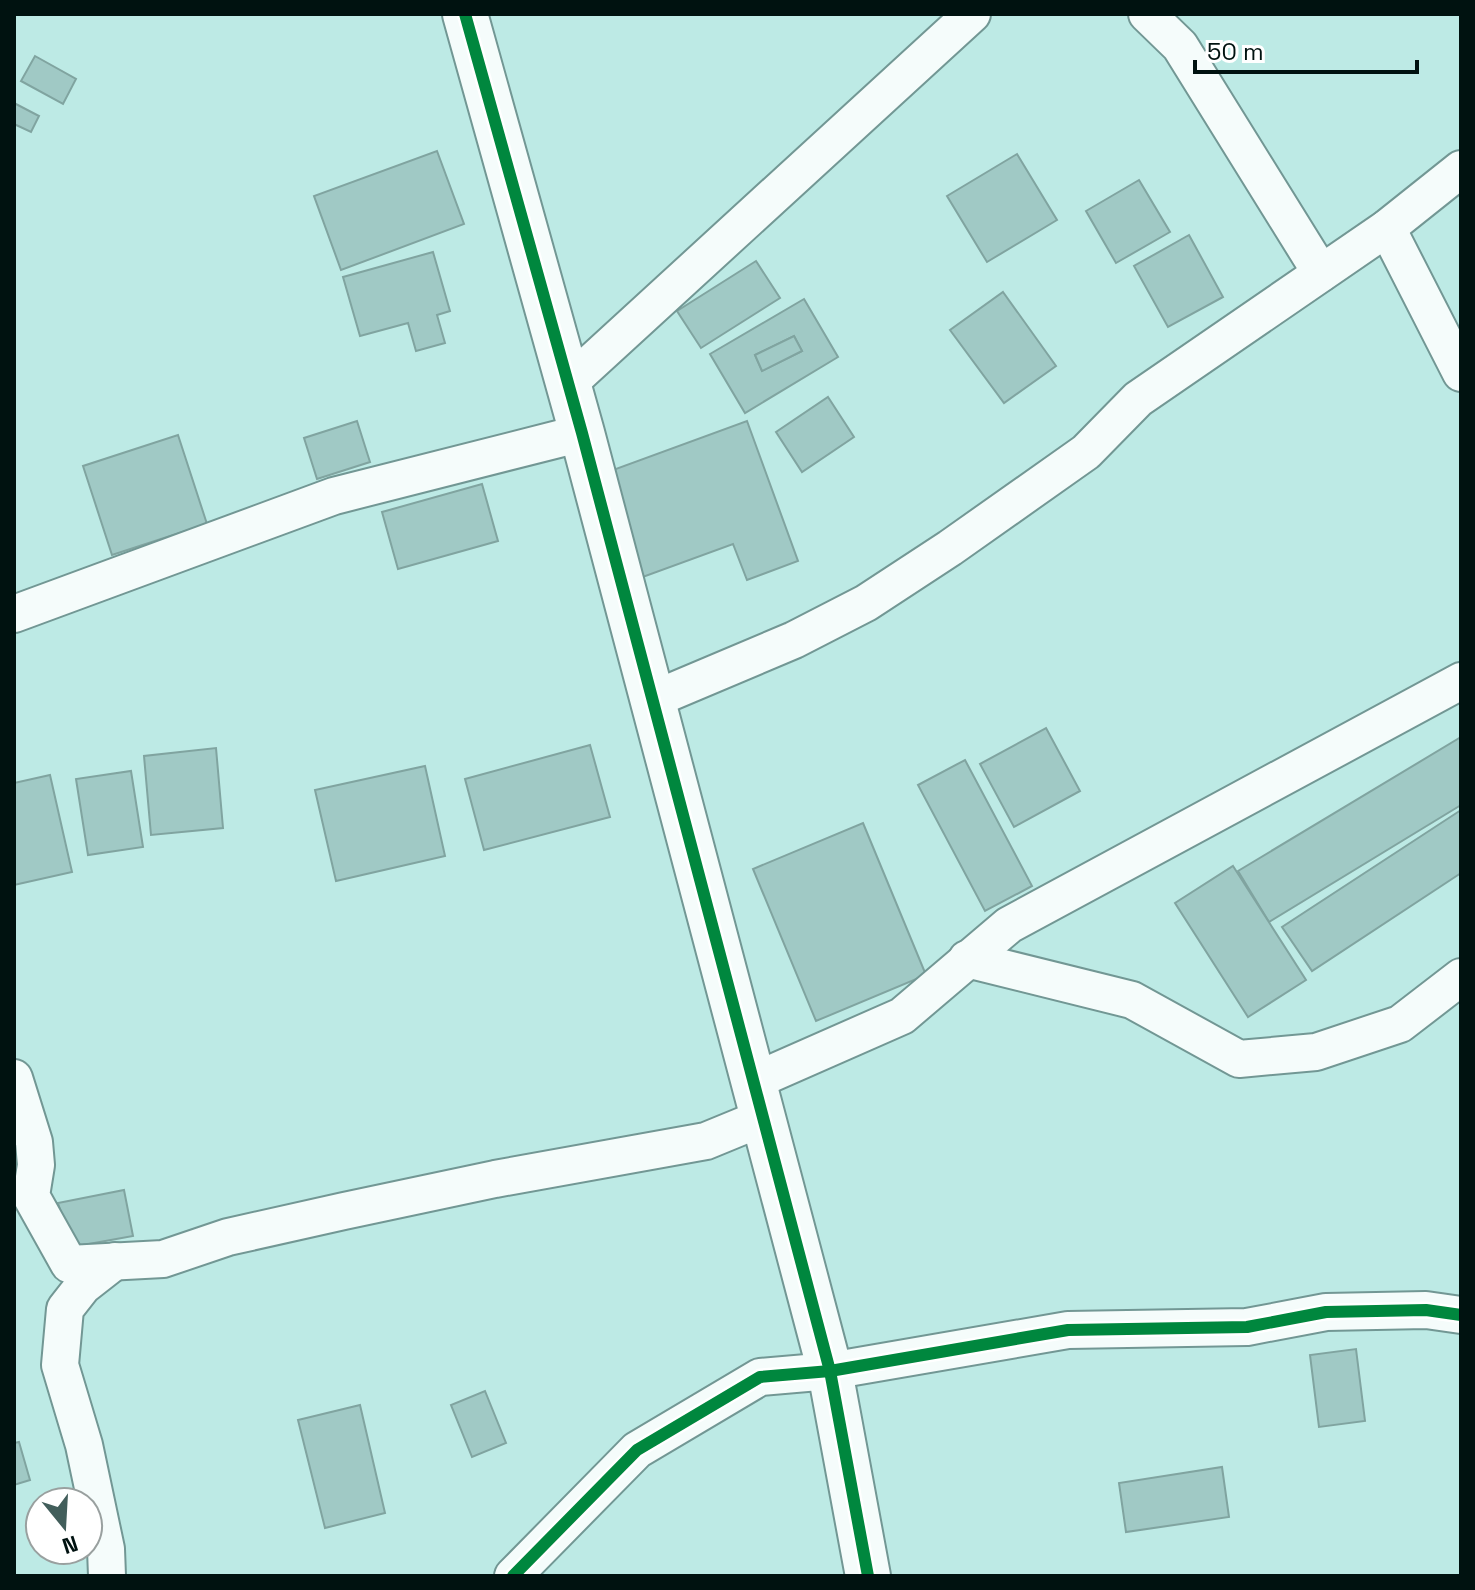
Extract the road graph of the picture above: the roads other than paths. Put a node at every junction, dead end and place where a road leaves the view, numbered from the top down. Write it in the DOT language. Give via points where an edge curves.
graph roads {
  1 [pos="465,14"];
  2 [pos="972,14"];
  3 [pos="1147,14"];
  4 [pos="1461,169"];
  5 [pos="1387,228"];
  6 [pos="1321,273"];
  7 [pos="1461,373"];
  8 [pos="568,384"];
  9 [pos="582,433"];
  10 [pos="14,614"];
  11 [pos="1461,681"];
  12 [pos="652,700"];
  13 [pos="967,959"];
  14 [pos="1461,977"];
  15 [pos="14,1078"];
  16 [pos="757,1100"];
  17 [pos="115,1261"];
  18 [pos="1461,1315"];
  19 [pos="830,1371"];
  20 [pos="107,1576"];
  21 [pos="513,1576"];
  22 [pos="868,1576"];
  1 -- 8 [label="street"];
  2 -- 8 [label="street"];
  3 -- 6 [label="street" via="1180,46"];
  4 -- 5 [label="street"];
  5 -- 6 [label="street"];
  5 -- 7 [label="street"];
  6 -- 12 [label="street" via="1138,399 1086,452 866,603"];
  8 -- 9 [label="street"];
  9 -- 10 [label="street" via="334,496"];
  9 -- 12 [label="street"];
  11 -- 13 [label="street" via="1009,925"];
  12 -- 16 [label="street"];
  13 -- 14 [label="street" via="1132,1000 1239,1059 1316,1052 1400,1024"];
  13 -- 16 [label="street" via="902,1016"];
  15 -- 17 [label="street" via="34,1142 31,1196 69,1264"];
  16 -- 17 [label="street" via="706,1141 359,1208 228,1237 163,1259"];
  16 -- 19 [label="street"];
  17 -- 20 [label="street" via="83,1286 65,1309 60,1365 84,1445"];
  18 -- 19 [label="street" via="1426,1310 1326,1312 1247,1327 1068,1330"];
  19 -- 21 [label="street" via="760,1377 637,1450"];
  19 -- 22 [label="street"];
}
